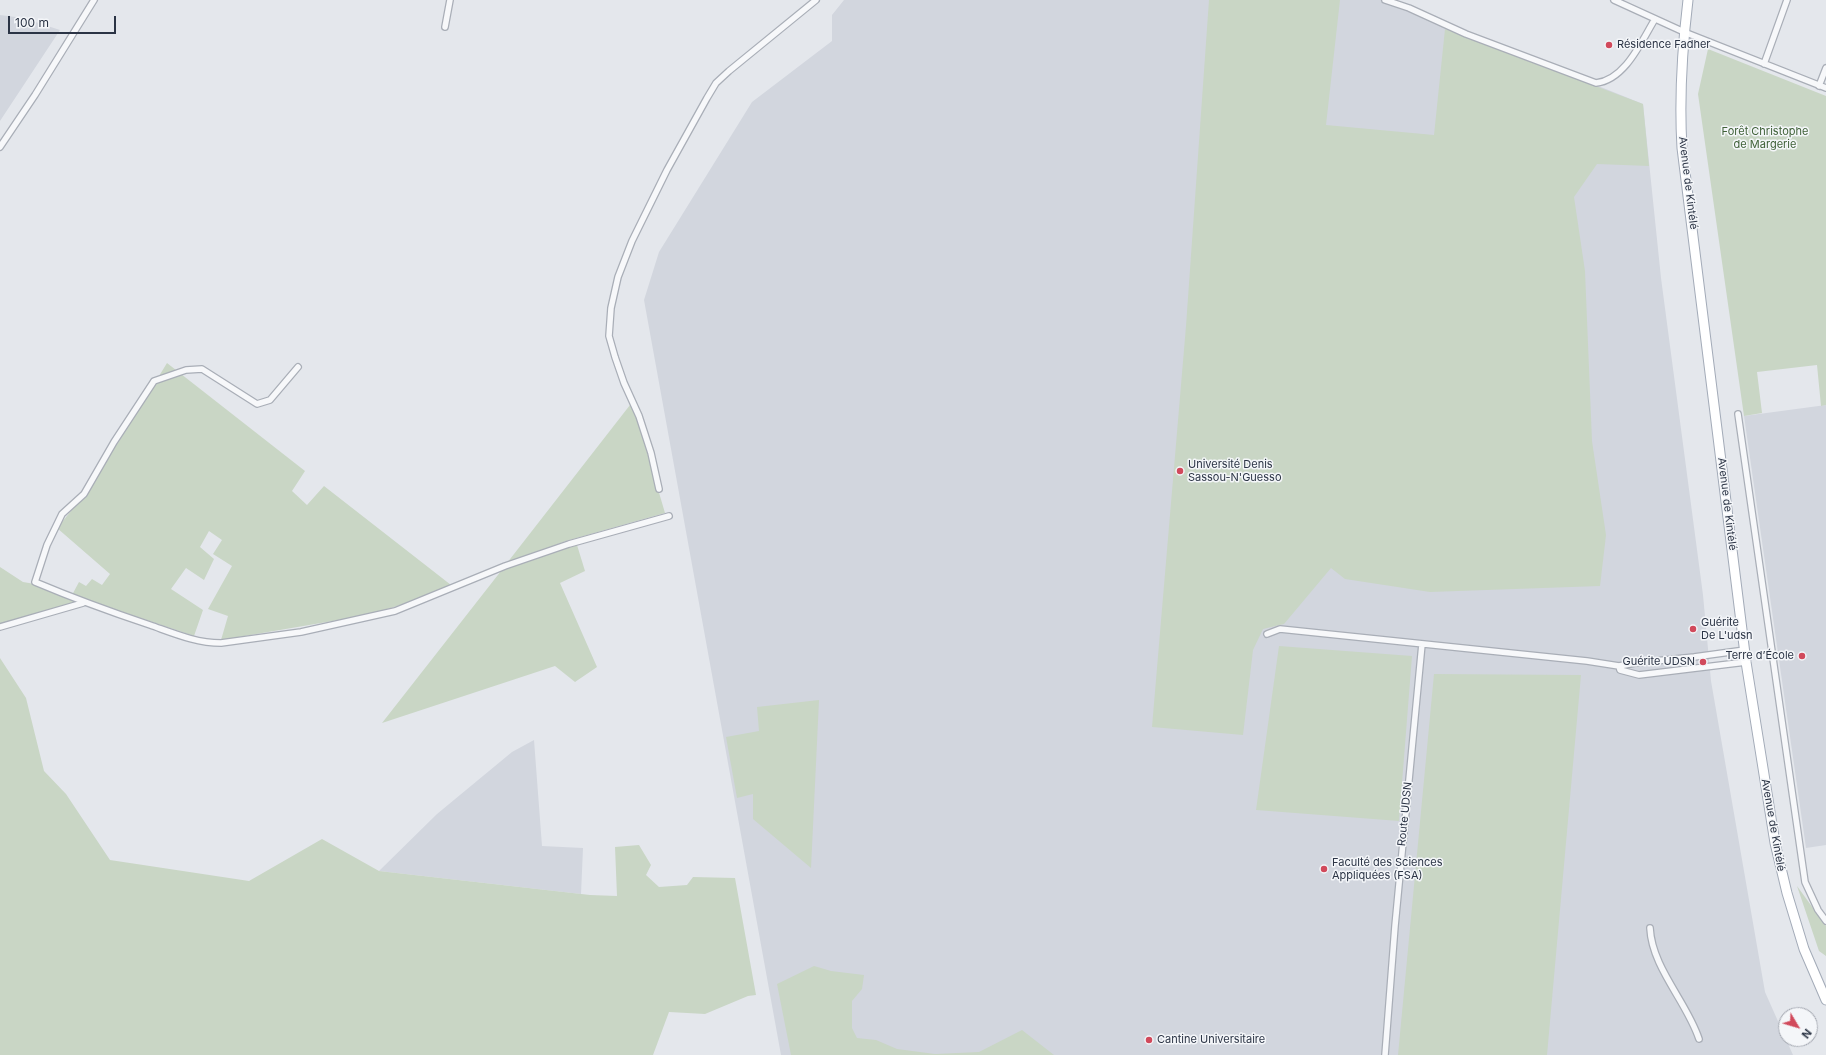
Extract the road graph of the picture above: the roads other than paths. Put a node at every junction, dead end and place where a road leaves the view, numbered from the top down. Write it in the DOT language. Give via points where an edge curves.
graph roads {
  1 [pos="94,0"];
  2 [pos="450,0"];
  3 [pos="816,0"];
  4 [pos="1386,0"];
  5 [pos="1614,0"];
  6 [pos="1688,0"];
  7 [pos="1787,0"];
  8 [pos="1655,19"];
  9 [pos="445,27"];
  10 [pos="1684,32"];
  11 [pos="1764,64"];
  12 [pos="1826,68"];
  13 [pos="1819,86"];
  14 [pos="1826,88"];
  15 [pos="0,146"];
  16 [pos="298,367"];
  17 [pos="1738,414"];
  18 [pos="659,489"];
  19 [pos="669,516"];
  20 [pos="83,603"];
  21 [pos="0,627"];
  22 [pos="1267,634"];
  23 [pos="1743,639"];
  24 [pos="1422,644"];
  25 [pos="1745,650"];
  26 [pos="1733,652"];
  27 [pos="1746,662"];
  28 [pos="1735,664"];
  29 [pos="1619,666"];
  30 [pos="1748,673"];
  31 [pos="1826,921"];
  32 [pos="1650,928"];
  33 [pos="1826,1000"];
  34 [pos="1699,1039"];
  35 [pos="1385,1055"];
  1 -- 15 [label="street"];
  2 -- 9 [label="street"];
  3 -- 18 [label="street" via="716,83 667,170 632,241 618,277 611,308 609,336 624,383 639,416"];
  4 -- 8 [label="street" via="1466,34 1596,83 1607,82 1621,71"];
  5 -- 8 [label="street"];
  6 -- 10 [label="main road, Avenue de Kintélé"];
  7 -- 11 [label="street"];
  8 -- 10 [label="street"];
  10 -- 11 [label="street"];
  10 -- 23 [label="main road, Avenue de Kintélé" via="1680,100 1682,148"];
  11 -- 13 [label="street"];
  12 -- 13 [label="street"];
  13 -- 14 [label="street"];
  16 -- 20 [label="street" via="270,400 257,404 202,369 186,370 154,381 84,494 62,514 38,571 36,582"];
  17 -- 31 [label="street" via="1805,882"];
  19 -- 20 [label="street" via="569,544 505,566 395,611 293,633 210,643"];
  20 -- 21 [label="street"];
  22 -- 24 [label="street" via="1280,629"];
  23 -- 25 [label="main road, Avenue de Kintélé"];
  23 -- 26 [label="street"];
  24 -- 29 [label="street"];
  24 -- 35 [label="street, Route UDSN" via="1394,926"];
  25 -- 26 [label="street"];
  25 -- 27 [label="main road, Avenue de Kintélé"];
  26 -- 29 [label="street"];
  27 -- 28 [label="street"];
  27 -- 30 [label="main road, Avenue de Kintélé"];
  28 -- 29 [label="street" via="1639,675 1620,670"];
  28 -- 30 [label="street"];
  30 -- 33 [label="main road, Avenue de Kintélé" via="1779,864 1804,949"];
  32 -- 34 [label="street" via="1651,942 1676,997 1693,1021"];
}
